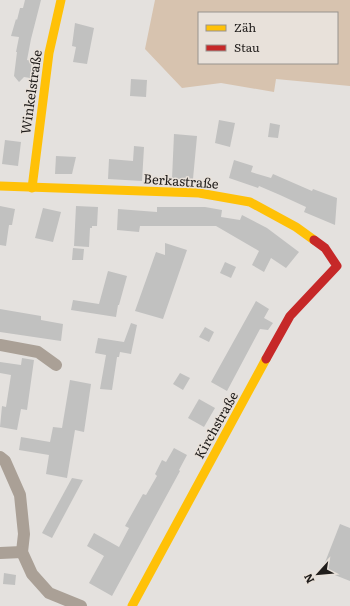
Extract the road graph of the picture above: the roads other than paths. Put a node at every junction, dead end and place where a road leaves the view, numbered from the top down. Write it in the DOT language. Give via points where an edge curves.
graph roads {
  1 [pos="60,0"];
  2 [pos="0,186"];
  3 [pos="32,188"];
  4 [pos="337,266"];
  5 [pos="0,346"];
  6 [pos="56,365"];
  7 [pos="0,457"];
  8 [pos="22,552"];
  9 [pos="0,554"];
  10 [pos="81,606"];
  11 [pos="132,606"];
  1 -- 3 [label="street, Winkelstraße" via="49,52"];
  2 -- 3 [label="street, Berkastraße"];
  3 -- 4 [label="street, Berkastraße" via="199,193 250,202 296,227 325,248"];
  4 -- 11 [label="street, Kirchstraße" via="290,316"];
  5 -- 6 [label="street" via="38,352"];
  7 -- 8 [label="street" via="5,462 20,495 24,534"];
  8 -- 9 [label="street"];
  8 -- 10 [label="street" via="32,574 49,593"];
}
